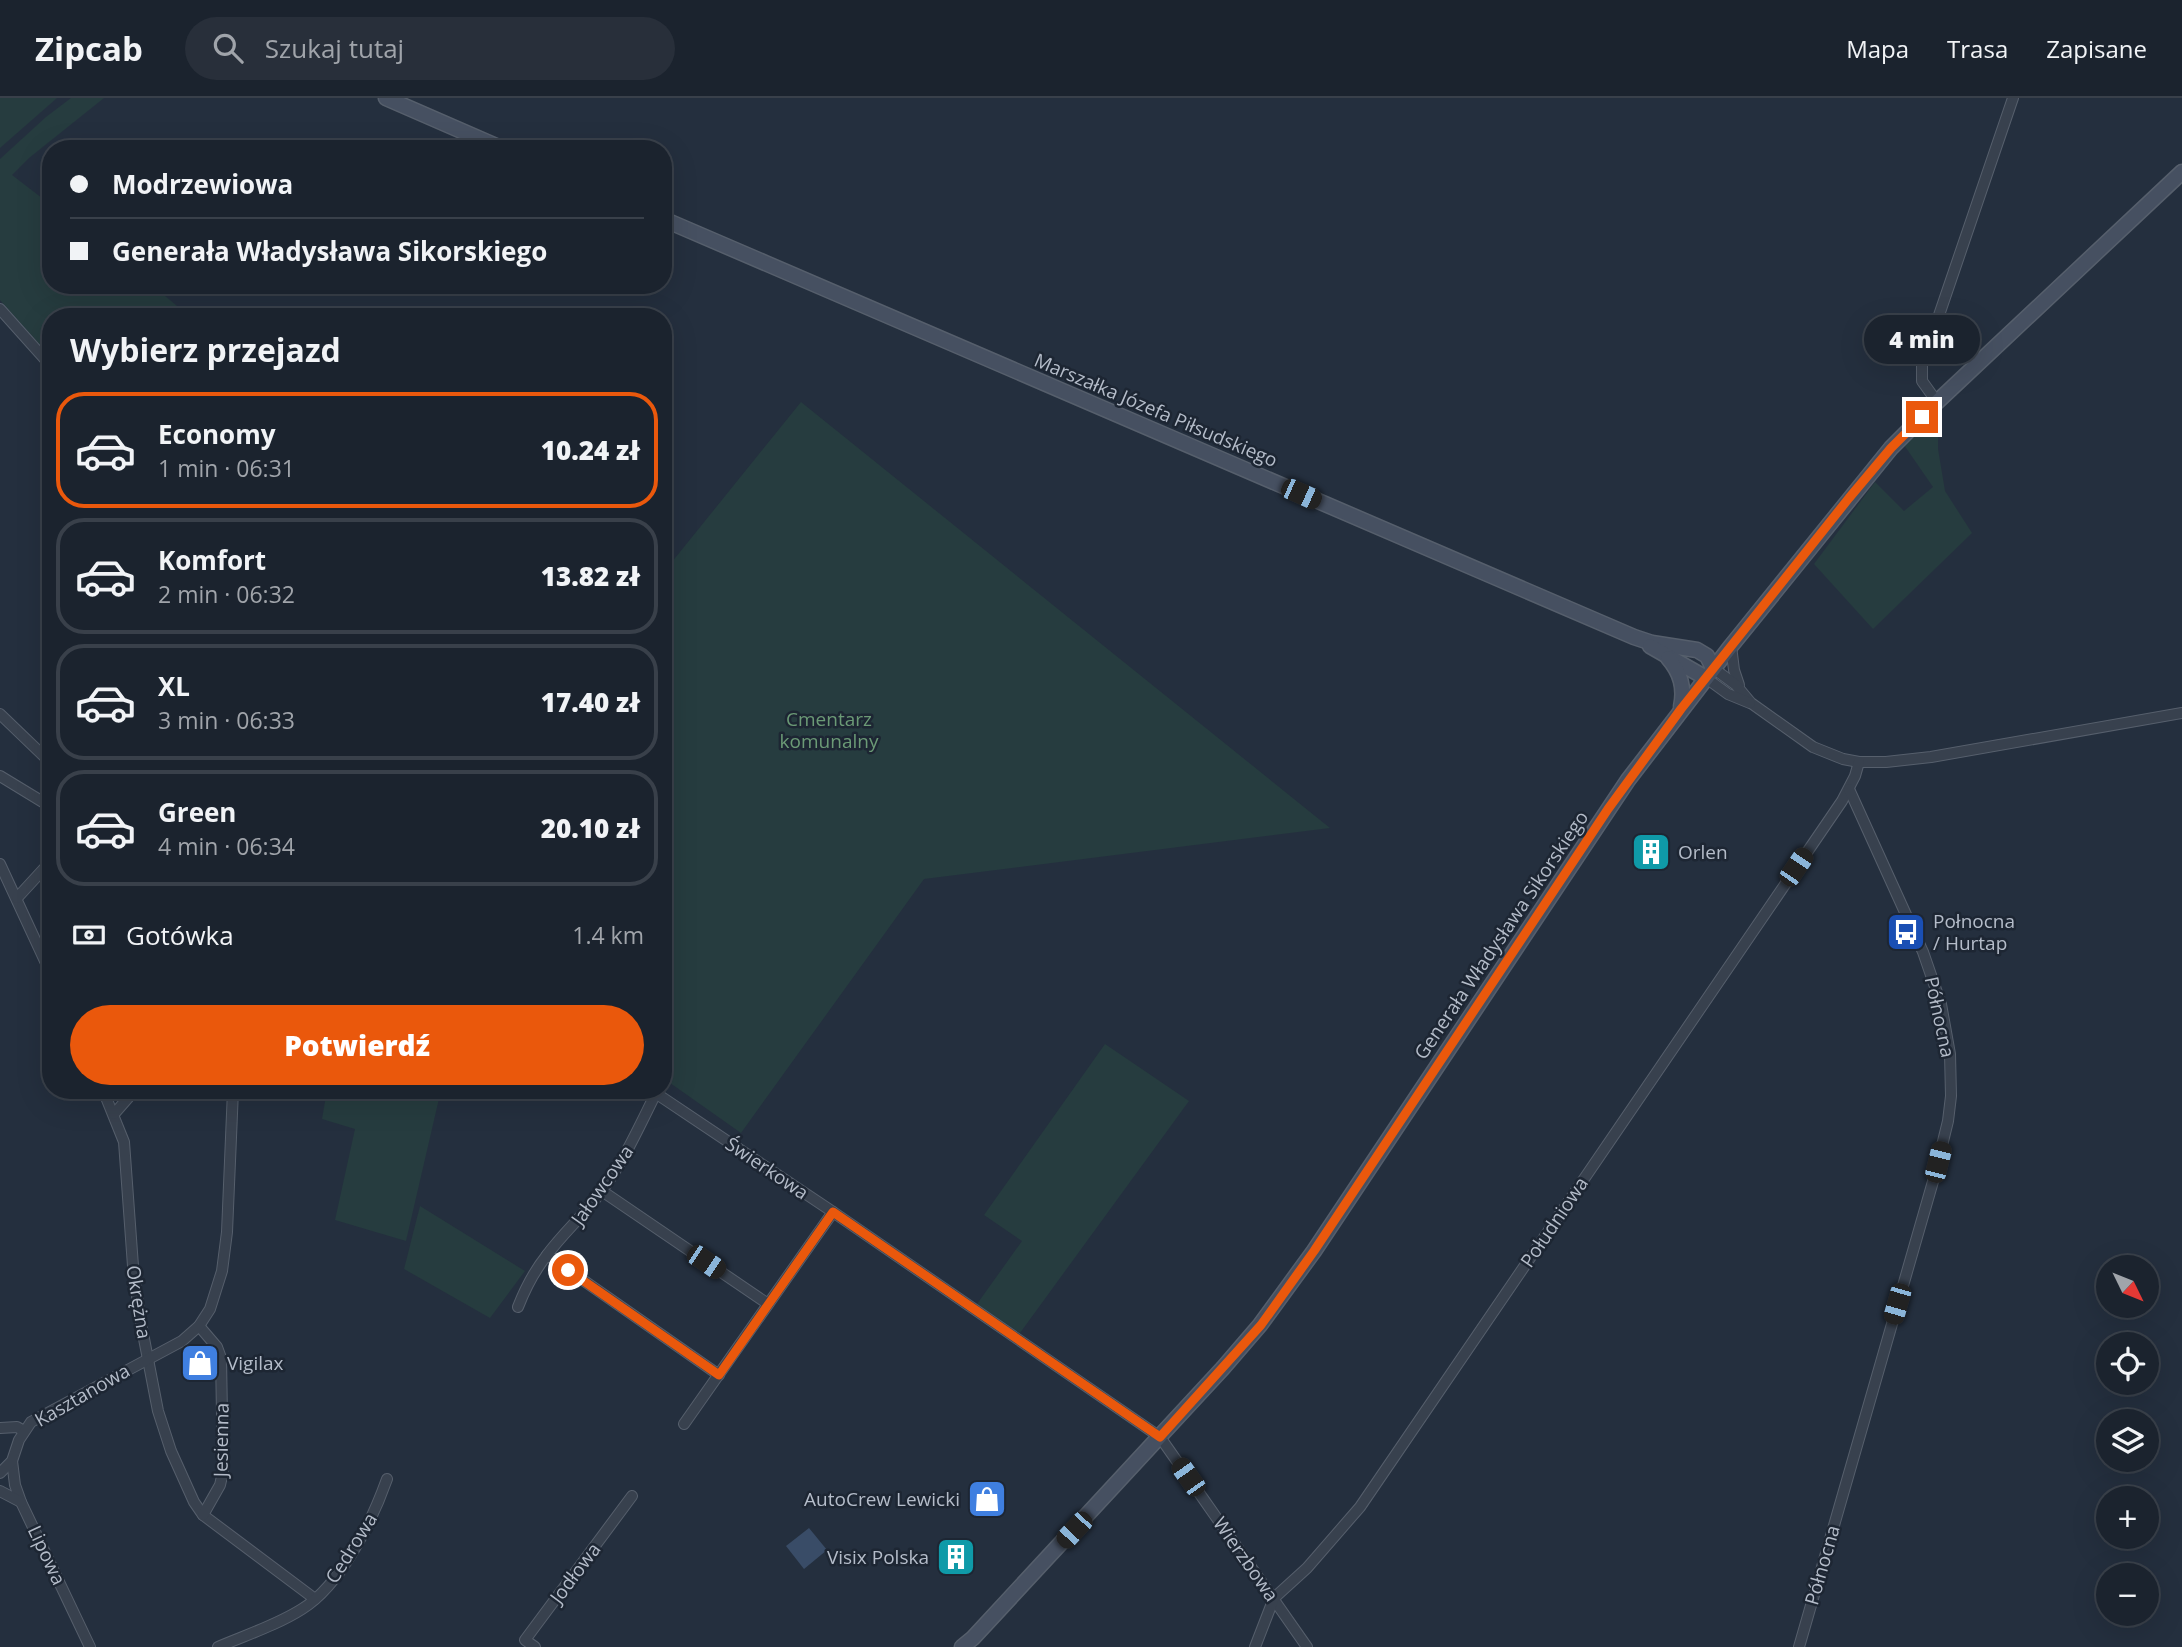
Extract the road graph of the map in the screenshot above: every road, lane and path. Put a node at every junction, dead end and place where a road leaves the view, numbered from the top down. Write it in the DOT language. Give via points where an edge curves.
graph roads {
  1 [pos="386,98"];
  2 [pos="2013,98"];
  3 [pos="482,140"];
  4 [pos="2182,172"];
  5 [pos="672,223"];
  6 [pos="0,309"];
  7 [pos="42,356"];
  8 [pos="1937,402"];
  9 [pos="1634,637"];
  10 [pos="1731,646"];
  11 [pos="1665,654"];
  12 [pos="1709,673"];
  13 [pos="1743,692"];
  14 [pos="1751,703"];
  15 [pos="1681,709"];
  16 [pos="2182,713"];
  17 [pos="0,714"];
  18 [pos="42,754"];
  19 [pos="1859,762"];
  20 [pos="0,776"];
  21 [pos="1849,789"];
  22 [pos="42,802"];
  23 [pos="0,864"];
  24 [pos="42,871"];
  25 [pos="18,898"];
  26 [pos="42,953"];
  27 [pos="107,1099"];
  28 [pos="127,1099"];
  29 [pos="233,1099"];
  30 [pos="650,1099"];
  31 [pos="664,1099"];
  32 [pos="114,1114"];
  33 [pos="602,1191"];
  34 [pos="833,1212"];
  35 [pos="547,1255"];
  36 [pos="768,1304"];
  37 [pos="517,1307"];
  38 [pos="199,1326"];
  39 [pos="148,1358"];
  40 [pos="719,1375"];
  41 [pos="684,1424"];
  42 [pos="0,1428"];
  43 [pos="24,1431"];
  44 [pos="1160,1437"];
  45 [pos="12,1461"];
  46 [pos="0,1473"];
  47 [pos="387,1479"];
  48 [pos="0,1491"];
  49 [pos="632,1496"];
  50 [pos="22,1502"];
  51 [pos="203,1515"];
  52 [pos="1274,1598"];
  53 [pos="315,1600"];
  54 [pos="90,1647"];
  55 [pos="218,1647"];
  56 [pos="535,1647"];
  57 [pos="962,1647"];
  58 [pos="1255,1647"];
  59 [pos="1307,1647"];
  60 [pos="1799,1647"];
  1 -- 3 [label="main road"];
  2 -- 8 [label="street" via="1922,365 1922,381"];
  4 -- 8 [label="main road, Generała Władysława Sikorskiego"];
  5 -- 9 [label="main road, Marszałka Józefa Piłsudskiego"];
  6 -- 7 [label="street"];
  8 -- 10 [label="main road, Generała Władysława Sikorskiego" via="1891,448"];
  9 -- 11 [label="main road, Marszałka Józefa Piłsudskiego"];
  9 -- 12 [label="main road, Marszałka Józefa Piłsudskiego" via="1697,650 1707,656"];
  10 -- 12 [label="main road, Generała Władysława Sikorskiego"];
  10 -- 13 [label="street"];
  11 -- 12 [label="main road, Marszałka Józefa Piłsudskiego"];
  11 -- 15 [label="main road" via="1681,680"];
  12 -- 13 [label="street"];
  12 -- 14 [label="street" via="1728,694"];
  12 -- 15 [label="main road, Generała Władysława Sikorskiego"];
  13 -- 14 [label="street"];
  14 -- 19 [label="street" via="1813,747"];
  15 -- 44 [label="main road, Generała Władysława Sikorskiego" via="1608,809 1314,1251 1261,1325"];
  16 -- 19 [label="street" via="1931,757"];
  17 -- 18 [label="street"];
  19 -- 21 [label="street"];
  20 -- 22 [label="street"];
  21 -- 52 [label="street, Południowa" via="1360,1507 1307,1569"];
  21 -- 60 [label="street, Północna" via="1933,978 1947,1028 1951,1096 1934,1178"];
  23 -- 25 [label="street"];
  24 -- 25 [label="street"];
  25 -- 26 [label="street"];
  27 -- 32 [label="street, Okrężna"];
  28 -- 32 [label="street"];
  29 -- 38 [label="street, Okrężna" via="222,1270 210,1309"];
  30 -- 33 [label="street, Jałowcowa" via="630,1146"];
  31 -- 34 [label="street, Świerkowa"];
  32 -- 39 [label="street, Okrężna" via="124,1142 133,1266"];
  33 -- 35 [label="street, Jałowcowa"];
  33 -- 36 [label="street"];
  34 -- 36 [label="street"];
  34 -- 44 [label="street, Świerkowa"];
  35 -- 37 [label="street, Jałowcowa"];
  35 -- 40 [label="street"];
  36 -- 40 [label="street"];
  38 -- 39 [label="street, Okrężna" via="182,1341"];
  38 -- 51 [label="street, Jesienna" via="221,1358 223,1472"];
  39 -- 43 [label="street, Kasztanowa" via="39,1416"];
  39 -- 51 [label="street, Jesienna" via="171,1451"];
  40 -- 41 [label="street"];
  42 -- 43 [label="street"];
  43 -- 45 [label="street, Kasztanowa"];
  44 -- 52 [label="street, Wierzbowa"];
  44 -- 57 [label="main road, Generała Władysława Sikorskiego"];
  45 -- 46 [label="street, Kasztanowa"];
  45 -- 50 [label="street, Lipowa"];
  47 -- 53 [label="street, Cedrowa" via="356,1545"];
  48 -- 50 [label="street"];
  49 -- 56 [label="street, Jodłowa" via="525,1640"];
  50 -- 54 [label="street, Lipowa"];
  51 -- 53 [label="street, Cedrowa"];
  52 -- 58 [label="street, Południowa"];
  52 -- 59 [label="street, Wierzbowa"];
  53 -- 55 [label="street"];
}
